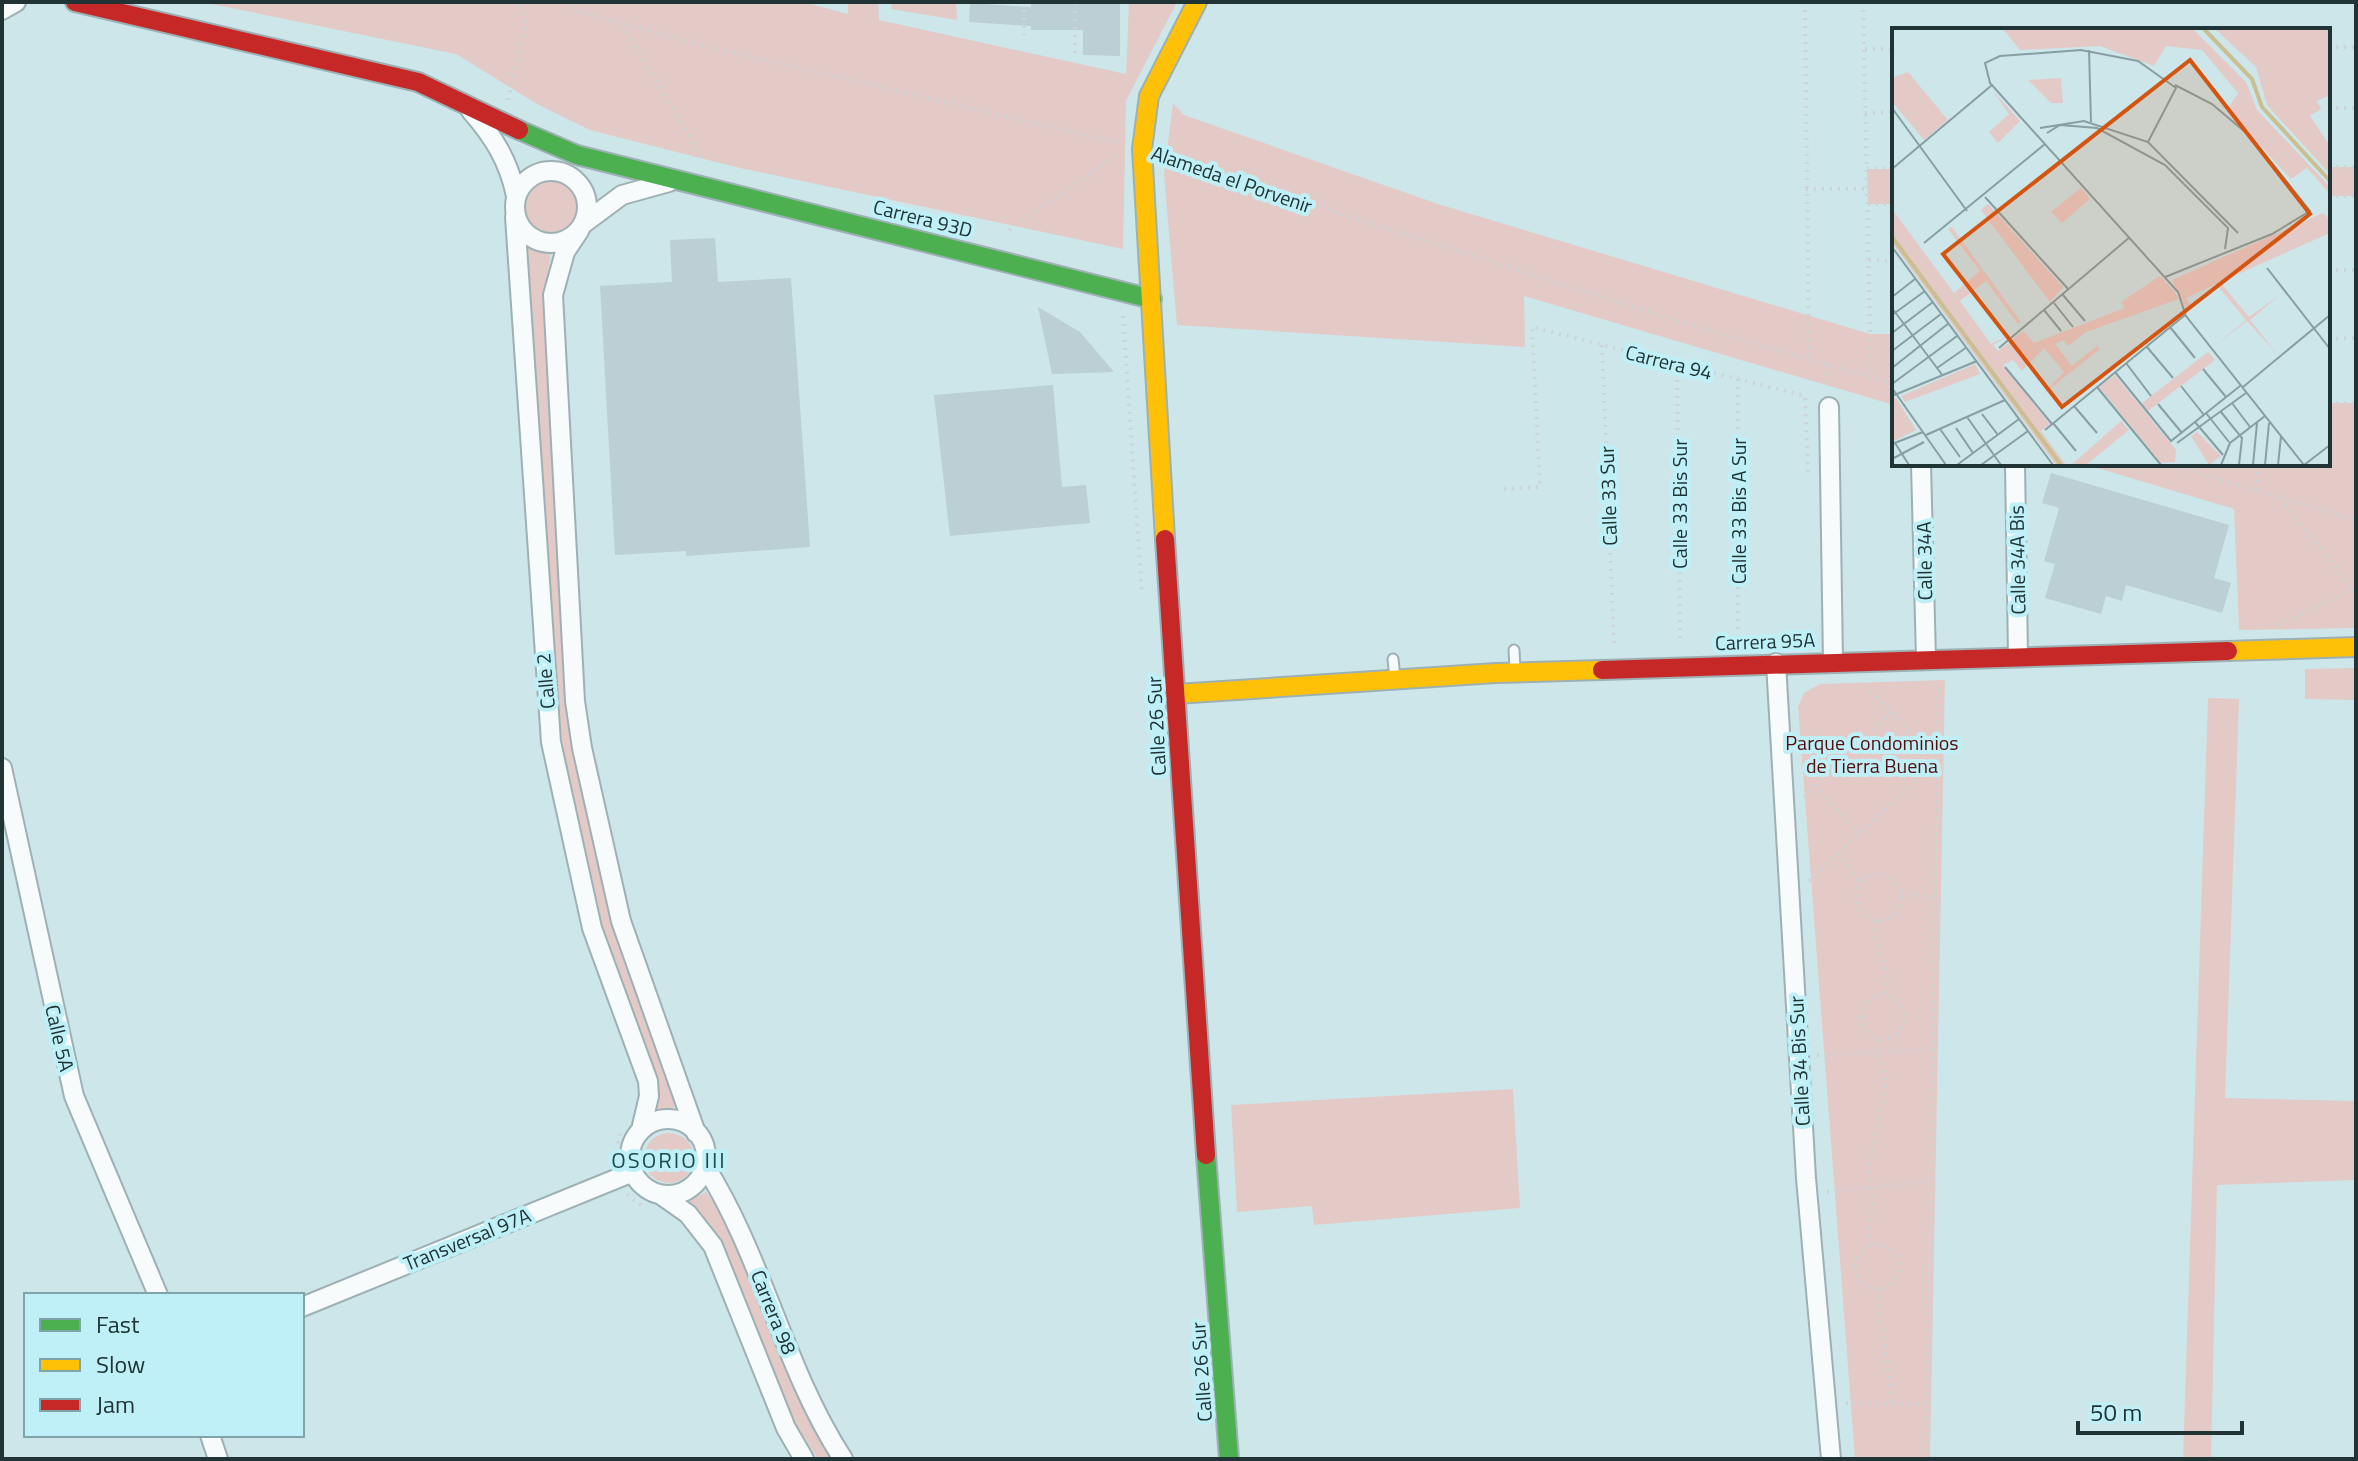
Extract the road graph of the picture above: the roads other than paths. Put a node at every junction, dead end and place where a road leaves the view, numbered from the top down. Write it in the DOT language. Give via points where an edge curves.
graph roads {
  1 [pos="16,2"];
  2 [pos="75,2"];
  3 [pos="1197,2"];
  4 [pos="2,10"];
  5 [pos="461,100"];
  6 [pos="548,144"];
  7 [pos="596,159"];
  8 [pos="565,163"];
  9 [pos="538,173"];
  10 [pos="684,179"];
  11 [pos="579,183"];
  12 [pos="516,196"];
  13 [pos="515,217"];
  14 [pos="581,228"];
  15 [pos="1152,299"];
  16 [pos="1829,407"];
  17 [pos="1921,466"];
  18 [pos="2015,466"];
  19 [pos="2356,647"];
  20 [pos="1514,650"];
  21 [pos="2018,656"];
  22 [pos="1393,659"];
  23 [pos="1926,659"];
  24 [pos="1833,661"];
  25 [pos="1776,663"];
  26 [pos="1515,672"];
  27 [pos="1396,681"];
  28 [pos="1176,694"];
  29 [pos="2,768"];
  30 [pos="641,1130"];
  31 [pos="696,1133"];
  32 [pos="705,1166"];
  33 [pos="633,1172"];
  34 [pos="661,1195"];
  35 [pos="157,1293"];
  36 [pos="304,1306"];
  37 [pos="211,1437"];
  38 [pos="218,1459"];
  39 [pos="804,1459"];
  40 [pos="843,1459"];
  41 [pos="1229,1459"];
  42 [pos="1831,1459"];
  1 -- 4 [label="street"];
  2 -- 5 [label="street, Carrera 93D" via="347,63"];
  3 -- 15 [label="street, Calle 26 Sur" via="1149,96 1136,147"];
  5 -- 6 [label="street, Carrera 93D"];
  5 -- 12 [label="street, Carrera 93D" via="496,143"];
  6 -- 7 [label="street, Carrera 93D"];
  6 -- 8 [label="street, Carrera 93D"];
  7 -- 8 [label="street, Carrera 93D"];
  7 -- 10 [label="street, Carrera 93D"];
  8 -- 9 [label="street, Carrera 93D"];
  8 -- 11 [label="street, Carrera 93D"];
  9 -- 11 [label="street" via="560,172"];
  9 -- 12 [label="street"];
  10 -- 14 [label="street, Carrera 93D" via="622,195"];
  10 -- 15 [label="street, Carrera 93D"];
  11 -- 14 [label="street" via="587,203"];
  12 -- 13 [label="street"];
  13 -- 14 [label="street" via="525,234 543,243 562,242"];
  13 -- 30 [label="street, Calle 2" via="551,742 592,928 648,1081"];
  14 -- 31 [label="street, Calle 2" via="565,252 553,295 575,701 621,921"];
  15 -- 28 [label="street, Calle 26 Sur"];
  16 -- 24 [label="street"];
  17 -- 23 [label="street, Calle 34A"];
  18 -- 21 [label="street, Calle 34A Bis"];
  19 -- 21 [label="street, Carrera 95A"];
  20 -- 26 [label="lane"];
  21 -- 23 [label="street, Carrera 95A"];
  22 -- 27 [label="lane"];
  23 -- 24 [label="street, Carrera 95A"];
  24 -- 25 [label="street, Carrera 95A"];
  25 -- 26 [label="street, Carrera 95A"];
  25 -- 42 [label="street, Calle 34 Bis Sur" via="1806,1178"];
  26 -- 27 [label="street, Carrera 95A"];
  27 -- 28 [label="street, Carrera 95A"];
  28 -- 41 [label="street, Calle 26 Sur"];
  29 -- 35 [label="street, Calle 5A" via="74,1096"];
  30 -- 31 [label="street" via="675,1120"];
  30 -- 33 [label="street" via="630,1150"];
  31 -- 32 [label="street" via="703,1143"];
  32 -- 34 [label="street" via="694,1186"];
  32 -- 40 [label="street, Carrera 98" via="738,1224 798,1370"];
  33 -- 34 [label="street" via="644,1187"];
  33 -- 36 [label="street, Transversal 97A"];
  34 -- 39 [label="street, Carrera 98" via="688,1214 713,1246 786,1428"];
  37 -- 38 [label="street"];
}
